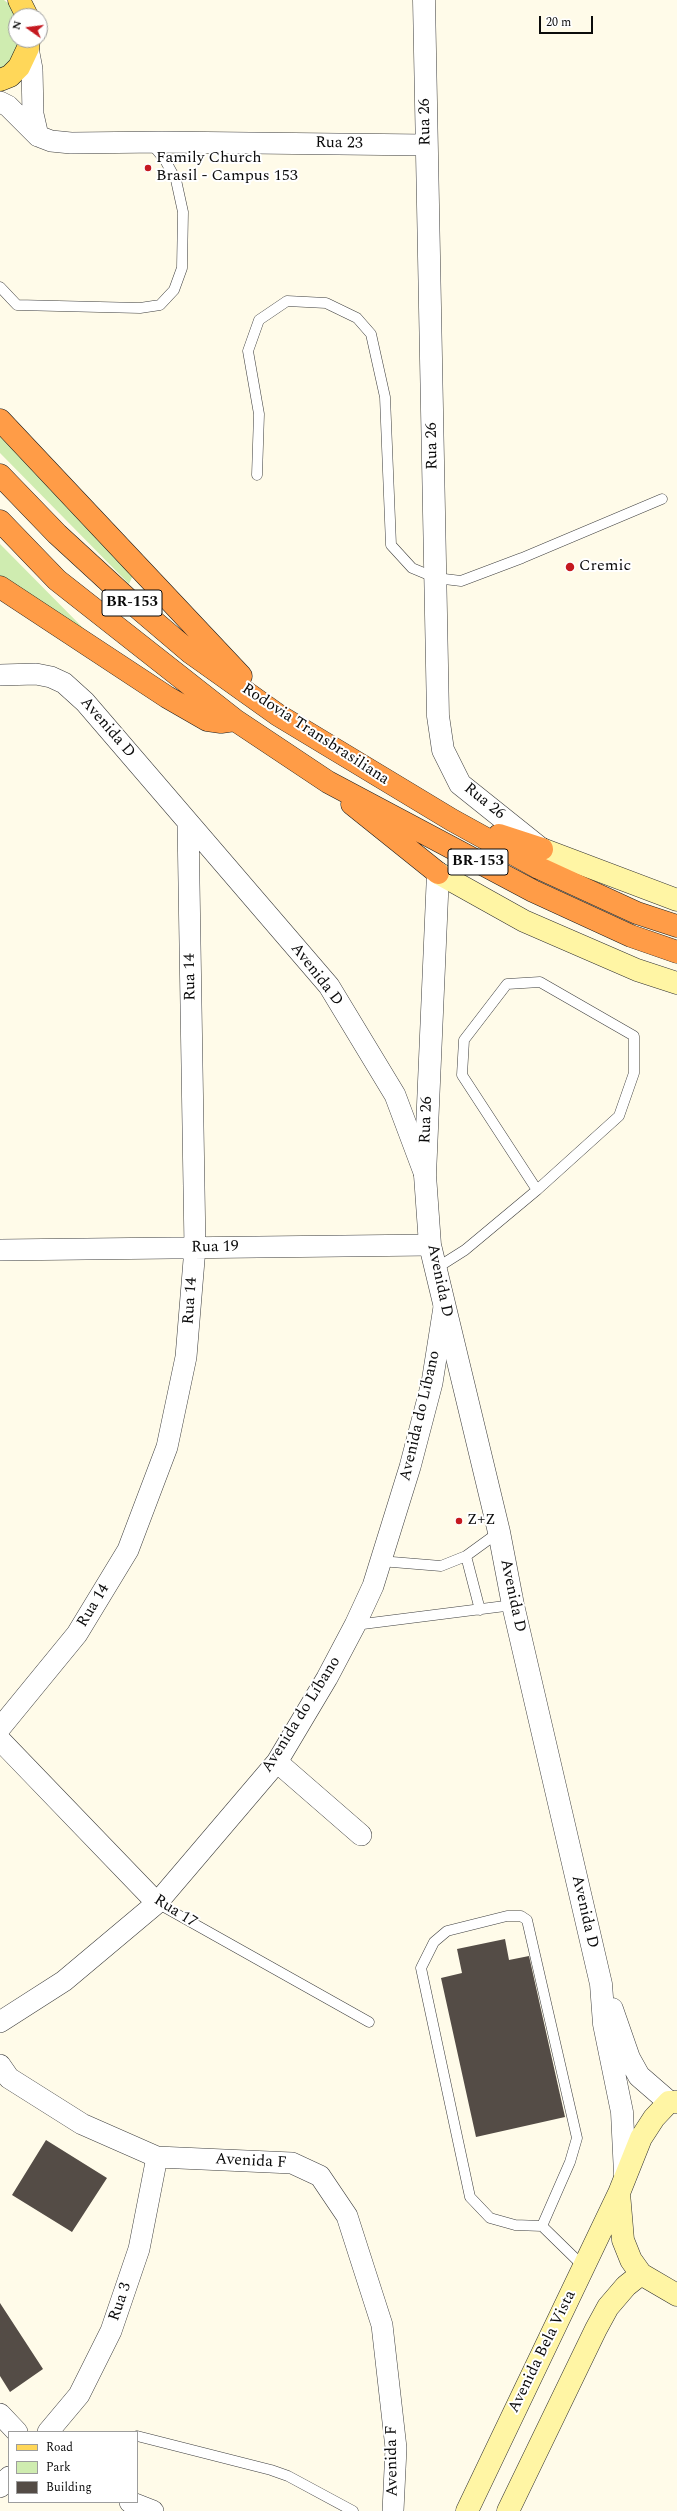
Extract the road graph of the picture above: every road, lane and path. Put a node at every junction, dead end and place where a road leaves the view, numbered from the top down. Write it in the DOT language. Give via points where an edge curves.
graph roads {
  1 [pos="424,0"];
  2 [pos="27,48"];
  3 [pos="29,48"];
  4 [pos="0,80"];
  5 [pos="0,102"];
  6 [pos="38,136"];
  7 [pos="150,142"];
  8 [pos="426,145"];
  9 [pos="0,287"];
  10 [pos="0,420"];
  11 [pos="0,475"];
  12 [pos="257,475"];
  13 [pos="662,499"];
  14 [pos="0,521"];
  15 [pos="436,578"];
  16 [pos="0,587"];
  17 [pos="0,675"];
  18 [pos="278,715"];
  19 [pos="235,720"];
  20 [pos="328,782"];
  21 [pos="452,820"];
  22 [pos="188,822"];
  23 [pos="542,849"];
  24 [pos="438,873"];
  25 [pos="677,900"];
  26 [pos="677,926"];
  27 [pos="677,952"];
  28 [pos="677,983"];
  29 [pos="425,1175"];
  30 [pos="537,1190"];
  31 [pos="430,1245"];
  32 [pos="195,1248"];
  33 [pos="0,1250"];
  34 [pos="435,1269"];
  35 [pos="444,1307"];
  36 [pos="499,1532"];
  37 [pos="466,1556"];
  38 [pos="380,1561"];
  39 [pos="514,1605"];
  40 [pos="480,1610"];
  41 [pos="355,1626"];
  42 [pos="0,1728"];
  43 [pos="0,1740"];
  44 [pos="277,1762"];
  45 [pos="361,1835"];
  46 [pos="157,1903"];
  47 [pos="601,1984"];
  48 [pos="0,2022"];
  49 [pos="369,2022"];
  50 [pos="0,2065"];
  51 [pos="673,2102"];
  52 [pos="157,2157"];
  53 [pos="622,2184"];
  54 [pos="542,2226"];
  55 [pos="584,2267"];
  56 [pos="641,2274"];
  57 [pos="677,2295"];
  58 [pos="0,2414"];
  59 [pos="16,2431"];
  60 [pos="49,2431"];
  61 [pos="138,2436"];
  62 [pos="8,2478"];
  63 [pos="0,2487"];
  64 [pos="133,2503"];
  65 [pos="153,2511"];
  66 [pos="353,2511"];
  67 [pos="394,2511"];
  68 [pos="467,2511"];
  69 [pos="508,2511"];
  1 -- 8 [label="street, Rua 26"];
  2 -- 4 [label="main road" via="19,67 10,76"];
  3 -- 6 [label="street" via="33,114"];
  5 -- 6 [label="street, Rua 23" via="8,106"];
  6 -- 7 [label="street, Rua 23" via="51,141 71,143"];
  7 -- 8 [label="street, Rua 23"];
  7 -- 9 [label="lane" via="165,160 176,180 182,212 182,268 174,290 160,305 140,308 17,305"];
  8 -- 15 [label="street, Rua 26"];
  10 -- 18 [label="highway"];
  11 -- 18 [label="highway, Rodovia Transbrasiliana / BR-153" via="57,534 131,602 192,653"];
  12 -- 15 [label="lane" via="259,414 248,351 259,320 287,302 326,303 357,318 370,334 385,397 391,545 412,568"];
  13 -- 15 [label="lane" via="461,581"];
  14 -- 19 [label="highway, Rodovia Transbrasiliana / BR-153" via="57,580"];
  15 -- 23 [label="street, Rua 26" via="438,716 443,750 460,784"];
  16 -- 19 [label="highway" via="167,697 207,720"];
  17 -- 22 [label="street, Avenida D" via="44,675 64,683 85,702"];
  18 -- 21 [label="highway, Rodovia Transbrasiliana / BR-153"];
  19 -- 20 [label="highway, Rodovia Transbrasiliana / BR-153"];
  20 -- 24 [label="highway" via="365,816"];
  20 -- 27 [label="highway, Rodovia Transbrasiliana / BR-153" via="533,891 631,936"];
  21 -- 23 [label="highway"];
  21 -- 26 [label="highway, Rodovia Transbrasiliana / BR-153" via="540,868 637,913"];
  22 -- 29 [label="street, Avenida D" via="329,986 395,1095"];
  22 -- 32 [label="street, Rua 14"];
  23 -- 25 [label="main road"];
  24 -- 28 [label="main road" via="524,921 637,970"];
  24 -- 29 [label="street, Rua 26"];
  29 -- 31 [label="street, Avenida D"];
  30 -- 30 [label="lane" via="620,1116 634,1073 634,1036 540,982 507,984 464,1040 462,1075"];
  30 -- 34 [label="lane" via="465,1250"];
  31 -- 32 [label="street, Rua 19"];
  31 -- 34 [label="street, Avenida D"];
  32 -- 33 [label="street, Rua 19"];
  32 -- 42 [label="street, Rua 14" via="186,1357 167,1447 128,1550 77,1634"];
  34 -- 35 [label="street, Avenida D"];
  35 -- 36 [label="street, Avenida D"];
  35 -- 38 [label="street, Avenida do Líbano" via="432,1383 410,1467"];
  36 -- 37 [label="lane"];
  36 -- 39 [label="street, Avenida D"];
  37 -- 38 [label="lane" via="441,1566"];
  37 -- 40 [label="lane"];
  38 -- 41 [label="street, Avenida do Líbano"];
  39 -- 40 [label="lane"];
  39 -- 47 [label="street, Avenida D"];
  40 -- 41 [label="lane"];
  41 -- 44 [label="street, Avenida do Líbano"];
  43 -- 46 [label="street, Rua 17"];
  44 -- 45 [label="street"];
  44 -- 46 [label="street, Avenida do Líbano"];
  46 -- 48 [label="street, Avenida do Líbano" via="64,1981"];
  46 -- 49 [label="lane, Rua 17"];
  47 -- 51 [label="street, Avenida D" via="617,2020 629,2058 639,2076"];
  47 -- 53 [label="street, Avenida D" via="604,2024 622,2112"];
  50 -- 52 [label="street, Avenida F" via="9,2078 82,2124"];
  51 -- 53 [label="main road, Avenida Bela Vista" via="654,2118 641,2138"];
  52 -- 60 [label="street, Rua 3" via="139,2249 111,2331 79,2395"];
  52 -- 67 [label="street, Avenida F" via="292,2163 320,2176 347,2216 382,2325 396,2448"];
  53 -- 55 [label="main road, Avenida Bela Vista"];
  53 -- 56 [label="main road" via="623,2240 631,2260"];
  54 -- 54 [label="lane" via="515,2224 490,2218 470,2197 421,1968 434,1942 447,1931 508,1916 522,1916 527,1920 577,2138 570,2162"];
  54 -- 55 [label="lane"];
  55 -- 68 [label="main road, Avenida Bela Vista"];
  56 -- 57 [label="main road"];
  56 -- 69 [label="main road" via="626,2286 605,2313"];
  58 -- 59 [label="street"];
  61 -- 66 [label="lane" via="276,2472"];
  62 -- 63 [label="street"];
  64 -- 65 [label="street"];
}
